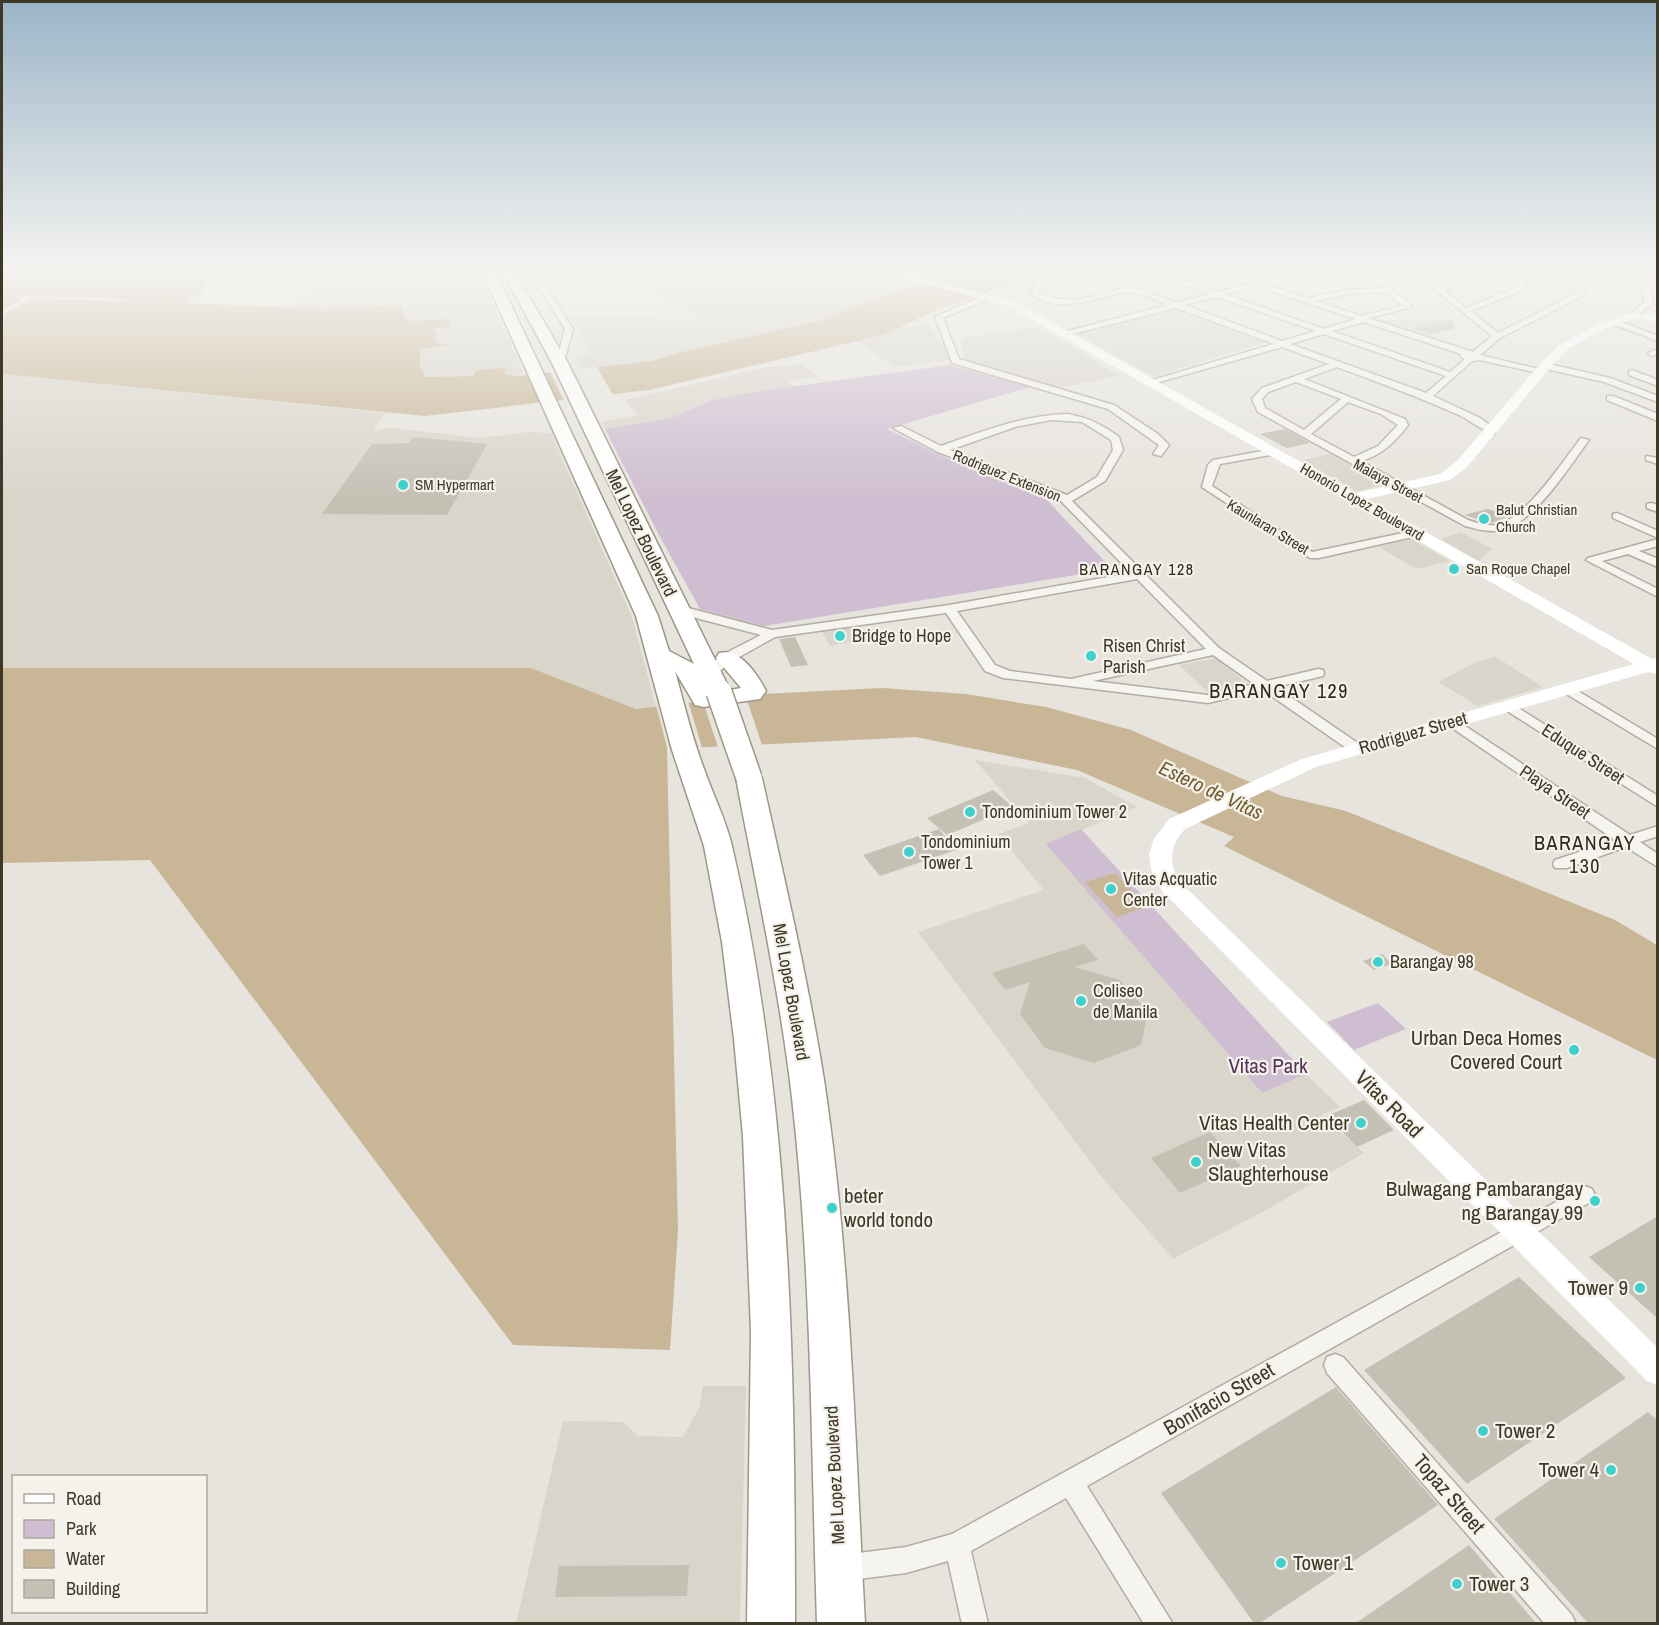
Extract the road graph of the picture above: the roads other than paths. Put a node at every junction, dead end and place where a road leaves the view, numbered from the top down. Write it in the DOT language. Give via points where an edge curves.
graph roads {
  1 [pos="523,347"];
  2 [pos="550,347"];
  3 [pos="558,347"];
  4 [pos="565,347"];
  5 [pos="950,347"];
  6 [pos="1089,347"];
  7 [pos="1274,347"];
  8 [pos="1292,347"];
  9 [pos="1368,347"];
  10 [pos="1444,347"];
  11 [pos="1484,347"];
  12 [pos="1564,347"];
  13 [pos="1473,356"];
  14 [pos="1337,364"];
  15 [pos="561,367"];
  16 [pos="1542,369"];
  17 [pos="1632,373"];
  18 [pos="1451,375"];
  19 [pos="1294,378"];
  20 [pos="1152,383"];
  21 [pos="1658,383"];
  22 [pos="1427,397"];
  23 [pos="1347,398"];
  24 [pos="1610,398"];
  25 [pos="1658,399"];
  26 [pos="1658,418"];
  27 [pos="898,428"];
  28 [pos="1492,430"];
  29 [pos="1304,435"];
  30 [pos="1584,440"];
  31 [pos="941,450"];
  32 [pos="1273,452"];
  33 [pos="1158,454"];
  34 [pos="1352,461"];
  35 [pos="1402,488"];
  36 [pos="1354,498"];
  37 [pos="1066,500"];
  38 [pos="1617,516"];
  39 [pos="1417,534"];
  40 [pos="1658,535"];
  41 [pos="1658,542"];
  42 [pos="1629,550"];
  43 [pos="1658,564"];
  44 [pos="1139,576"];
  45 [pos="1658,594"];
  46 [pos="677,609"];
  47 [pos="948,609"];
  48 [pos="772,634"];
  49 [pos="1215,651"];
  50 [pos="660,655"];
  51 [pos="1655,666"];
  52 [pos="1318,673"];
  53 [pos="719,674"];
  54 [pos="1064,683"];
  55 [pos="1265,687"];
  56 [pos="1568,689"];
  57 [pos="1509,706"];
  58 [pos="1453,722"];
  59 [pos="1658,745"];
  60 [pos="1358,749"];
  61 [pos="1658,803"];
  62 [pos="1177,824"];
  63 [pos="1658,831"];
  64 [pos="1628,841"];
  65 [pos="1658,862"];
  66 [pos="1561,864"];
  67 [pos="1585,1195"];
  68 [pos="1519,1231"];
  69 [pos="1335,1365"];
  70 [pos="1658,1370"];
  71 [pos="1071,1483"];
  72 [pos="957,1545"];
  73 [pos="840,1568"];
  74 [pos="771,1623"];
  75 [pos="841,1623"];
  76 [pos="975,1623"];
  77 [pos="1160,1623"];
  78 [pos="1563,1623"];
  1 -- 50 [label="highway, Mel Lopez Boulevard" via="640,601"];
  2 -- 15 [label="highway"];
  3 -- 15 [label="highway"];
  4 -- 15 [label="street"];
  5 -- 33 [label="street" via="955,361 1111,407 1164,445"];
  6 -- 20 [label="street, Honorio Lopez Boulevard"];
  7 -- 20 [label="street"];
  8 -- 14 [label="street"];
  9 -- 18 [label="street"];
  10 -- 13 [label="street"];
  11 -- 13 [label="street"];
  12 -- 16 [label="street"];
  13 -- 16 [label="street"];
  13 -- 18 [label="street"];
  14 -- 19 [label="street, Malaya Street"];
  14 -- 22 [label="street"];
  15 -- 46 [label="highway, Mel Lopez Boulevard"];
  16 -- 25 [label="street" via="1615,383"];
  16 -- 28 [label="street"];
  17 -- 21 [label="street"];
  18 -- 22 [label="street"];
  19 -- 23 [label="street"];
  19 -- 29 [label="street, Malaya Street" via="1265,390 1257,399 1267,415"];
  20 -- 32 [label="street, Honorio Lopez Boulevard"];
  22 -- 28 [label="street"];
  23 -- 29 [label="street"];
  23 -- 34 [label="street" via="1402,422 1377,453"];
  24 -- 26 [label="street"];
  27 -- 31 [label="street, Rodriguez Extension"];
  28 -- 35 [label="street" via="1455,471"];
  29 -- 34 [label="street, Malaya Street"];
  30 -- 35 [label="street, Malaya Street" via="1527,510 1501,527 1464,522"];
  31 -- 37 [label="street, Rodriguez Extension"];
  31 -- 37 [label="street" via="1036,419 1084,420 1116,439 1118,450 1101,479"];
  32 -- 36 [label="street, Honorio Lopez Boulevard"];
  32 -- 39 [label="street, Kaunlaran Street" via="1217,462 1207,487 1310,555"];
  34 -- 35 [label="street, Malaya Street"];
  35 -- 36 [label="street"];
  36 -- 39 [label="street, Honorio Lopez Boulevard"];
  37 -- 44 [label="street, Rodriguez Extension"];
  38 -- 40 [label="street"];
  39 -- 51 [label="street, Honorio Lopez Boulevard"];
  41 -- 42 [label="street"];
  42 -- 43 [label="street"];
  42 -- 45 [label="street" via="1592,560"];
  44 -- 47 [label="street"];
  44 -- 49 [label="street, Rodriguez Extension"];
  46 -- 48 [label="street"];
  46 -- 53 [label="highway, Mel Lopez Boulevard"];
  47 -- 48 [label="street"];
  47 -- 54 [label="street" via="990,668 1008,675"];
  48 -- 53 [label="street"];
  49 -- 54 [label="street"];
  49 -- 55 [label="street, Rodriguez Extension"];
  50 -- 53 [label="highway" via="682,664 704,700 753,694 748,680"];
  50 -- 74 [label="highway, Mel Lopez Boulevard" via="692,770 718,844 755,1061 770,1246"];
  51 -- 56 [label="street, Rodriguez Street"];
  52 -- 55 [label="street"];
  53 -- 73 [label="highway, Mel Lopez Boulevard, bridge" via="749,778 807,1082 824,1245"];
  54 -- 55 [label="street" via="1208,699"];
  55 -- 60 [label="street, Rodriguez Extension"];
  56 -- 57 [label="street, Rodriguez Street"];
  56 -- 59 [label="street"];
  57 -- 58 [label="street, Rodriguez Street"];
  57 -- 61 [label="street, Eduque Street"];
  58 -- 60 [label="street, Rodriguez Street"];
  58 -- 64 [label="street, Playa Street"];
  60 -- 62 [label="street, Rodriguez Street" via="1310,763"];
  62 -- 68 [label="street, Vitas Road" via="1165,838 1159,855 1160,870 1170,886"];
  63 -- 64 [label="street"];
  64 -- 65 [label="street, Playa Street"];
  64 -- 66 [label="street"];
  67 -- 68 [label="street, Bonifacio Street"];
  68 -- 70 [label="street, Vitas Road"];
  68 -- 71 [label="street, Bonifacio Street"];
  69 -- 78 [label="street, Topaz Street"];
  71 -- 72 [label="street, Bonifacio Street"];
  71 -- 77 [label="street"];
  72 -- 73 [label="street, Bonifacio Street" via="906,1560"];
  72 -- 76 [label="street"];
  73 -- 75 [label="highway, Mel Lopez Boulevard"];
}
